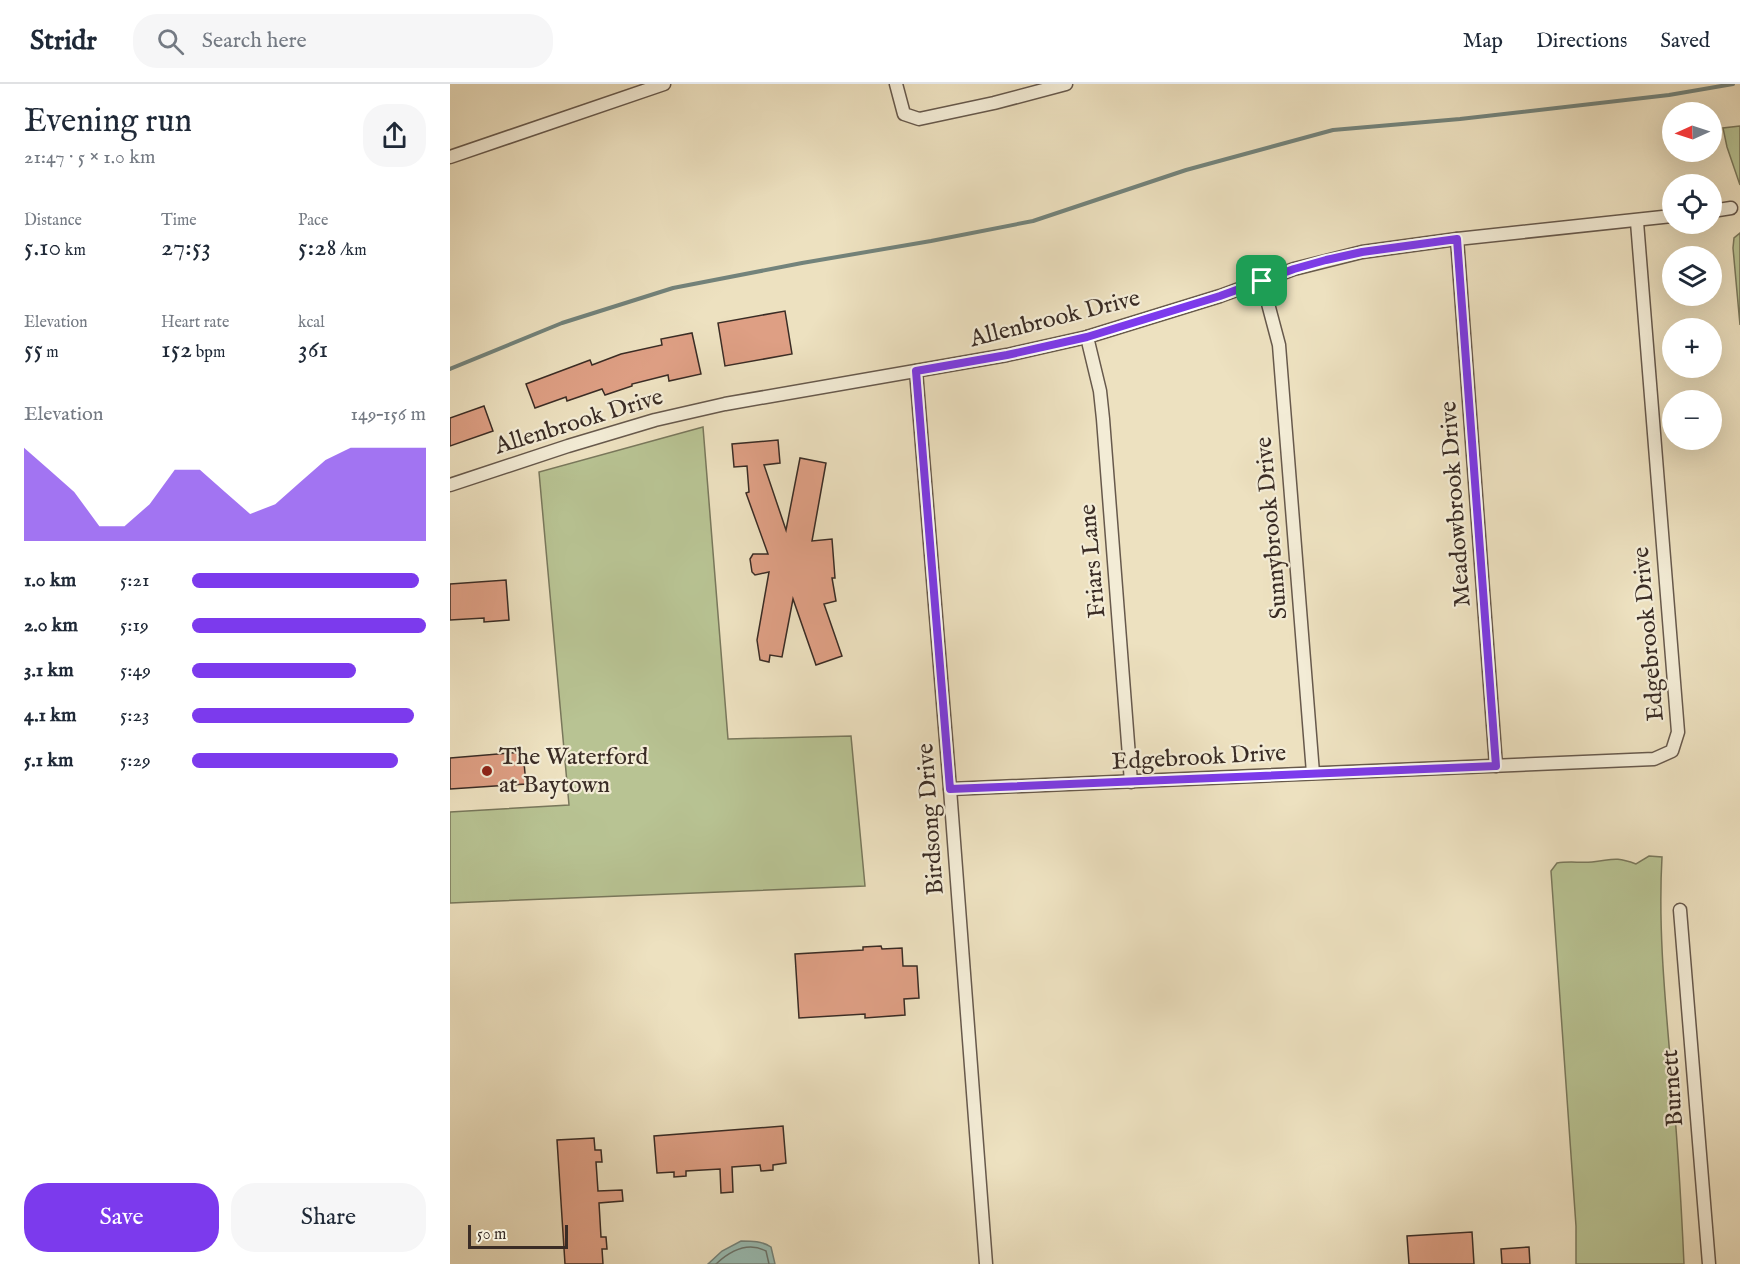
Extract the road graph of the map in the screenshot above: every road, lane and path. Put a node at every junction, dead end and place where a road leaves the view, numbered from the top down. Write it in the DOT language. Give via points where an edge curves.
graph roads {
  1 [pos="664,84"];
  2 [pos="896,84"];
  3 [pos="1066,84"];
  4 [pos="450,157"];
  5 [pos="1731,208"];
  6 [pos="1722,209"];
  7 [pos="1662,218"];
  8 [pos="1637,222"];
  9 [pos="1457,239"];
  10 [pos="1262,281"];
  11 [pos="1087,337"];
  12 [pos="916,371"];
  13 [pos="450,485"];
  14 [pos="1496,766"];
  15 [pos="1313,773"];
  16 [pos="1131,782"];
  17 [pos="950,789"];
  18 [pos="1680,910"];
  19 [pos="986,1264"];
  20 [pos="1709,1264"];
  1 -- 4 [label="street"];
  2 -- 3 [label="street" via="904,114 920,119"];
  5 -- 6 [label="street"];
  7 -- 8 [label="street, Allenbrook Drive"];
  8 -- 9 [label="street, Allenbrook Drive"];
  8 -- 14 [label="street, Edgebrook Drive" via="1678,732 1672,751 1654,759"];
  9 -- 10 [label="street, Allenbrook Drive" via="1362,252"];
  9 -- 14 [label="street, Meadowbrook Drive"];
  10 -- 11 [label="street, Allenbrook Drive"];
  10 -- 15 [label="street, Sunnybrook Drive" via="1278,345"];
  11 -- 12 [label="street, Allenbrook Drive"];
  11 -- 16 [label="street, Friars Lane" via="1103,419"];
  12 -- 13 [label="street, Allenbrook Drive" via="666,417"];
  12 -- 17 [label="street, Birdsong Drive"];
  14 -- 15 [label="street, Edgebrook Drive"];
  15 -- 16 [label="street, Edgebrook Drive"];
  16 -- 17 [label="street, Edgebrook Drive"];
  17 -- 19 [label="street, Birdsong Drive"];
  18 -- 20 [label="street, Burnett"];
}
